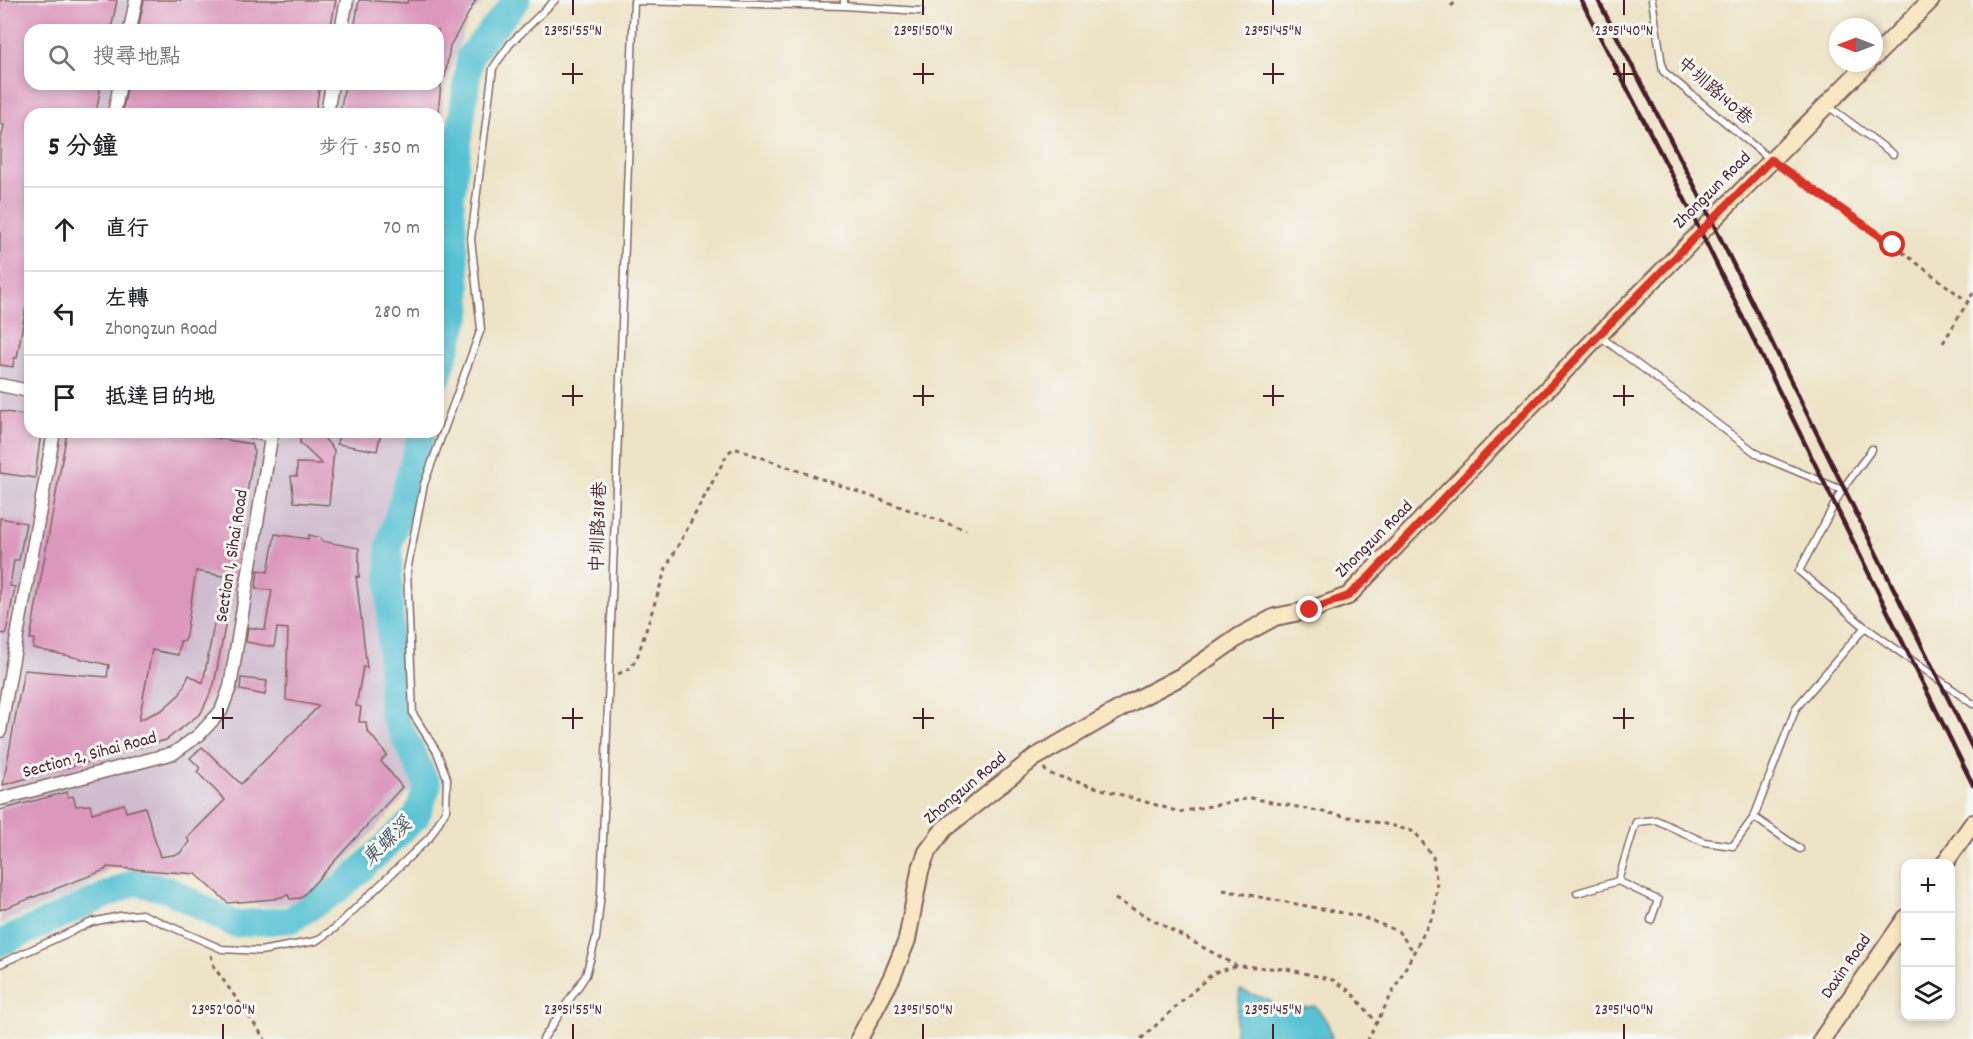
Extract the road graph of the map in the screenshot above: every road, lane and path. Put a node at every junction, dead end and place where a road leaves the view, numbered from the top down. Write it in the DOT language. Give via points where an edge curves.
graph roads {
  1 [pos="136,0"];
  2 [pos="346,0"];
  3 [pos="555,0"];
  4 [pos="1458,0"];
  5 [pos="1652,0"];
  6 [pos="1931,0"];
  7 [pos="634,1"];
  8 [pos="844,3"];
  9 [pos="1451,6"];
  10 [pos="920,11"];
  11 [pos="131,24"];
  12 [pos="342,24"];
  13 [pos="1883,48"];
  14 [pos="1859,72"];
  15 [pos="119,90"];
  16 [pos="331,90"];
  17 [pos="1826,105"];
  18 [pos="115,108"];
  19 [pos="328,108"];
  20 [pos="1893,154"];
  21 [pos="1771,160"];
  22 [pos="1973,293"];
  23 [pos="1968,302"];
  24 [pos="1599,335"];
  25 [pos="1943,343"];
  26 [pos="0,386"];
  27 [pos="24,390"];
  28 [pos="444,430"];
  29 [pos="53,438"];
  30 [pos="271,438"];
  31 [pos="441,438"];
  32 [pos="1872,450"];
  33 [pos="1842,490"];
  34 [pos="966,530"];
  35 [pos="1865,627"];
  36 [pos="609,678"];
  37 [pos="230,687"];
  38 [pos="1973,704"];
  39 [pos="0,731"];
  40 [pos="1034,758"];
  41 [pos="0,799"];
  42 [pos="1754,817"];
  43 [pos="1973,823"];
  44 [pos="1800,849"];
  45 [pos="1948,859"];
  46 [pos="1618,881"];
  47 [pos="1223,890"];
  48 [pos="1577,893"];
  49 [pos="1115,900"];
  50 [pos="1651,920"];
  51 [pos="1901,924"];
  52 [pos="208,942"];
  53 [pos="1414,952"];
  54 [pos="0,964"];
  55 [pos="1237,966"];
  56 [pos="1377,1023"];
  57 [pos="265,1039"];
  58 [pos="543,1039"];
  59 [pos="859,1039"];
  60 [pos="1141,1039"];
  61 [pos="1368,1039"];
  62 [pos="1822,1039"];
  1 -- 11 [label="street"];
  2 -- 12 [label="street"];
  3 -- 28 [label="lane" via="493,68 471,239 481,329"];
  4 -- 9 [label="path"];
  5 -- 21 [label="lane, 中圳路140巷" via="1663,71"];
  6 -- 13 [label="street"];
  7 -- 8 [label="lane"];
  7 -- 36 [label="lane, 中圳路318巷"];
  8 -- 10 [label="lane"];
  14 -- 17 [label="street, Zhongzun Road"];
  15 -- 18 [label="street"];
  16 -- 19 [label="street"];
  17 -- 20 [label="lane"];
  17 -- 21 [label="street, Zhongzun Road"];
  21 -- 23 [label="path"];
  21 -- 24 [label="street, Zhongzun Road"];
  22 -- 23 [label="path"];
  23 -- 25 [label="path"];
  24 -- 33 [label="lane" via="1760,456"];
  24 -- 40 [label="street, Zhongzun Road" via="1348,596 1275,617 1184,675"];
  26 -- 27 [label="street"];
  29 -- 39 [label="street"];
  30 -- 37 [label="street, Section 1, Sihai Road"];
  31 -- 52 [label="lane" via="424,484 407,572 413,714 437,752 447,778 446,810 430,837 335,928 316,941 260,951 222,949"];
  32 -- 33 [label="lane"];
  33 -- 35 [label="lane" via="1799,571"];
  34 -- 36 [label="path" via="734,448 666,568 631,668"];
  35 -- 38 [label="lane"];
  35 -- 42 [label="lane" via="1796,708"];
  36 -- 58 [label="lane, 中圳路318巷" via="597,938 586,975"];
  37 -- 41 [label="street, Section 2, Sihai Road" via="221,711 199,735 174,753"];
  40 -- 53 [label="path" via="1047,773 1180,812 1251,798 1415,832 1433,857 1437,886 1434,914"];
  40 -- 59 [label="street, Zhongzun Road" via="933,841 920,871 907,940"];
  42 -- 44 [label="lane"];
  42 -- 46 [label="lane" via="1733,846 1704,842 1656,820 1636,822"];
  43 -- 45 [label="street"];
  46 -- 48 [label="lane"];
  46 -- 50 [label="lane" via="1658,900"];
  47 -- 53 [label="path" via="1359,916 1398,931"];
  49 -- 55 [label="path"];
  51 -- 62 [label="street, Daxin Road"];
  52 -- 54 [label="lane" via="142,914 120,916 92,922"];
  52 -- 57 [label="path" via="214,967"];
  53 -- 56 [label="path"];
  55 -- 56 [label="path" via="1287,969 1333,980 1351,992"];
  55 -- 60 [label="path" via="1213,974"];
  56 -- 61 [label="path"];
}
